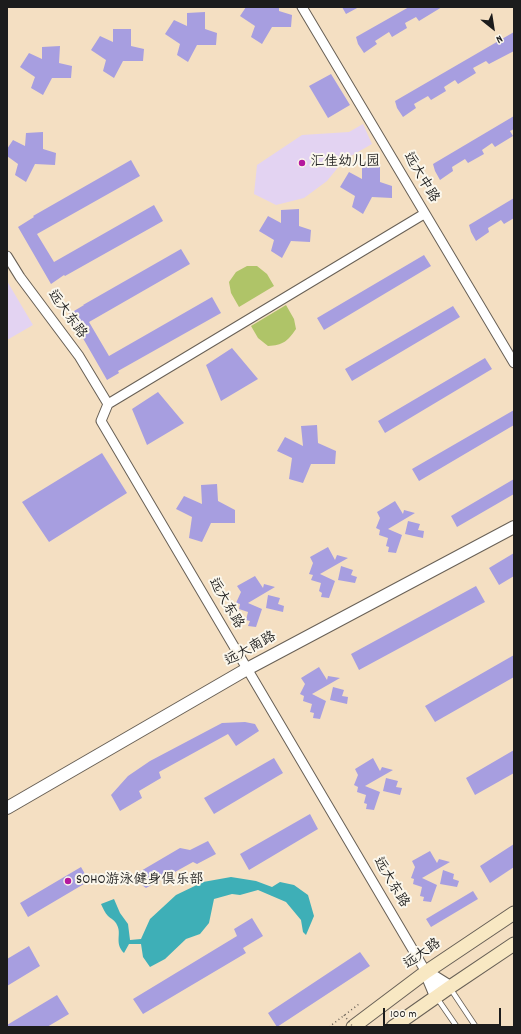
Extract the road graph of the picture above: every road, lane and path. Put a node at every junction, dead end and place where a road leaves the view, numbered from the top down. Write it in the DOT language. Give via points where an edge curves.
graph roads {
  1 [pos="302,7"];
  2 [pos="424,214"];
  3 [pos="7,256"];
  4 [pos="514,363"];
  5 [pos="108,404"];
  6 [pos="514,527"];
  7 [pos="247,669"];
  8 [pos="7,808"];
  9 [pos="514,913"];
  10 [pos="514,944"];
  11 [pos="426,972"];
  12 [pos="450,987"];
  13 [pos="436,996"];
  14 [pos="359,1004"];
  15 [pos="344,1015"];
  16 [pos="329,1027"];
  17 [pos="353,1027"];
  18 [pos="393,1027"];
  19 [pos="457,1027"];
  20 [pos="476,1027"];
  1 -- 2 [label="street, 远大中路"];
  2 -- 4 [label="street, 远大中路"];
  2 -- 5 [label="street"];
  3 -- 5 [label="street, 远大东路" via="79,356"];
  5 -- 7 [label="street, 远大东路" via="101,421"];
  6 -- 7 [label="street, 远大南路"];
  7 -- 8 [label="street, 远大南路"];
  7 -- 11 [label="street, 远大东路"];
  9 -- 11 [label="main road, 远大路"];
  10 -- 12 [label="main road"];
  11 -- 12 [label="street"];
  11 -- 13 [label="street"];
  11 -- 17 [label="main road, 远大路"];
  12 -- 13 [label="main road"];
  12 -- 20 [label="lane"];
  13 -- 18 [label="main road"];
  13 -- 19 [label="lane"];
  14 -- 15 [label="path"];
  15 -- 16 [label="path"];
  15 -- 17 [label="path, bridge"];
}
